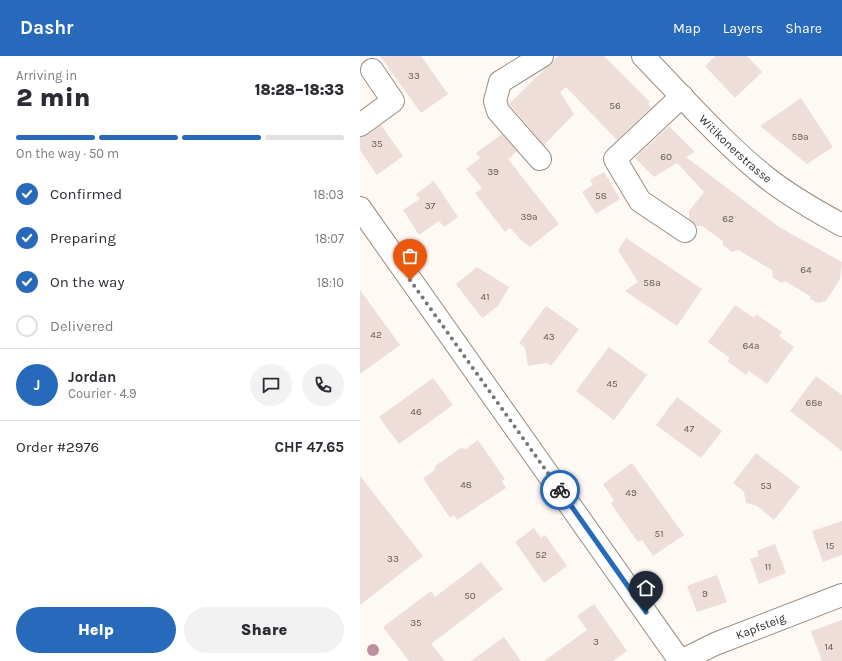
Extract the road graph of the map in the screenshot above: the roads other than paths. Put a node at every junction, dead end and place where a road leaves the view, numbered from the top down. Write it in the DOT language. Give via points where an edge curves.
graph roads {
  1 [pos="542,56"];
  2 [pos="643,56"];
  3 [pos="372,70"];
  4 [pos="682,96"];
  5 [pos="360,125"];
  6 [pos="540,159"];
  7 [pos="360,208"];
  8 [pos="842,225"];
  9 [pos="685,231"];
  10 [pos="842,595"];
  11 [pos="681,661"];
  1 -- 6 [label="street" via="500,82 495,101 498,111"];
  2 -- 4 [label="street, Witikonerstrasse"];
  3 -- 5 [label="street" via="393,101"];
  4 -- 8 [label="street, Witikonerstrasse" via="766,177"];
  4 -- 9 [label="street" via="616,159 640,201"];
  7 -- 11 [label="street"];
  10 -- 11 [label="street, Kapfsteig" via="715,644"];
}
